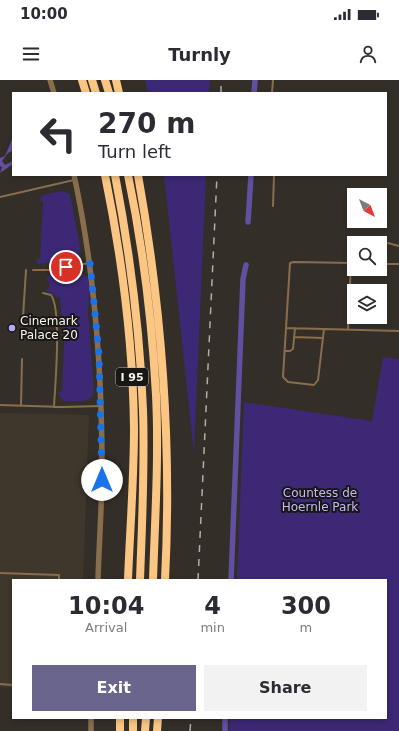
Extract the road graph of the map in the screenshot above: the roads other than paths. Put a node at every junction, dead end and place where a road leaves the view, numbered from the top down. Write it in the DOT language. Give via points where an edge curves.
graph roads {
  1 [pos="50,80"];
  2 [pos="82,80"];
  3 [pos="92,80"];
  4 [pos="105,80"];
  5 [pos="116,80"];
  6 [pos="273,80"];
  7 [pos="54,92"];
  8 [pos="86,92"];
  9 [pos="96,92"];
  10 [pos="109,92"];
  11 [pos="119,92"];
  12 [pos="272,92"];
  13 [pos="105,176"];
  14 [pos="115,176"];
  15 [pos="128,176"];
  16 [pos="138,176"];
  17 [pos="274,176"];
  18 [pos="74,178"];
  19 [pos="0,197"];
  20 [pos="273,206"];
  21 [pos="388,243"];
  22 [pos="399,246"];
  23 [pos="90,263"];
  24 [pos="347,263"];
  25 [pos="387,264"];
  26 [pos="399,264"];
  27 [pos="26,270"];
  28 [pos="33,270"];
  29 [pos="351,276"];
  30 [pos="43,293"];
  31 [pos="23,317"];
  32 [pos="286,328"];
  33 [pos="294,328"];
  34 [pos="324,329"];
  35 [pos="348,329"];
  36 [pos="399,331"];
  37 [pos="294,337"];
  38 [pos="322,338"];
  39 [pos="285,351"];
  40 [pos="22,359"];
  41 [pos="0,405"];
  42 [pos="21,406"];
  43 [pos="101,406"];
  44 [pos="54,407"];
  45 [pos="0,573"];
  46 [pos="59,579"];
  47 [pos="98,579"];
  48 [pos="128,579"];
  49 [pos="140,579"];
  50 [pos="153,579"];
  51 [pos="165,579"];
  52 [pos="0,684"];
  53 [pos="12,684"];
  54 [pos="91,719"];
  55 [pos="120,719"];
  56 [pos="133,719"];
  57 [pos="146,719"];
  58 [pos="158,719"];
  59 [pos="91,731"];
  60 [pos="120,731"];
  61 [pos="133,731"];
  62 [pos="145,731"];
  63 [pos="157,731"];
  1 -- 7 [label="street"];
  2 -- 8 [label="highway"];
  3 -- 9 [label="highway"];
  4 -- 10 [label="highway"];
  5 -- 11 [label="highway"];
  6 -- 12 [label="lane"];
  13 -- 48 [label="highway, I 95" via="124,291 133,391 133,471"];
  14 -- 49 [label="highway" via="132,279 142,378 144,472"];
  15 -- 50 [label="highway" via="144,272 156,395"];
  16 -- 51 [label="highway, I 95" via="153,262 162,353 168,458"];
  17 -- 20 [label="lane"];
  18 -- 19 [label="lane"];
  18 -- 23 [label="street"];
  21 -- 22 [label="lane"];
  23 -- 28 [label="lane" via="52,270"];
  23 -- 43 [label="street"];
  24 -- 32 [label="lane" via="290,263"];
  25 -- 26 [label="lane"];
  27 -- 31 [label="lane"];
  29 -- 35 [label="lane"];
  30 -- 44 [label="lane" via="51,295 54,303 57,351"];
  32 -- 33 [label="lane"];
  32 -- 39 [label="lane"];
  33 -- 34 [label="lane"];
  33 -- 37 [label="lane"];
  34 -- 35 [label="lane"];
  34 -- 38 [label="lane"];
  35 -- 36 [label="lane"];
  37 -- 38 [label="lane"];
  37 -- 39 [label="lane" via="293,349"];
  38 -- 39 [label="lane" via="318,380 314,385 288,382 283,377"];
  40 -- 42 [label="lane"];
  41 -- 42 [label="lane"];
  42 -- 44 [label="lane"];
  43 -- 44 [label="lane"];
  43 -- 47 [label="street" via="102,469"];
  45 -- 46 [label="lane" via="59,575"];
  52 -- 53 [label="lane"];
  54 -- 59 [label="street"];
  55 -- 60 [label="highway"];
  56 -- 61 [label="highway"];
  57 -- 62 [label="highway"];
  58 -- 63 [label="highway"];
}
